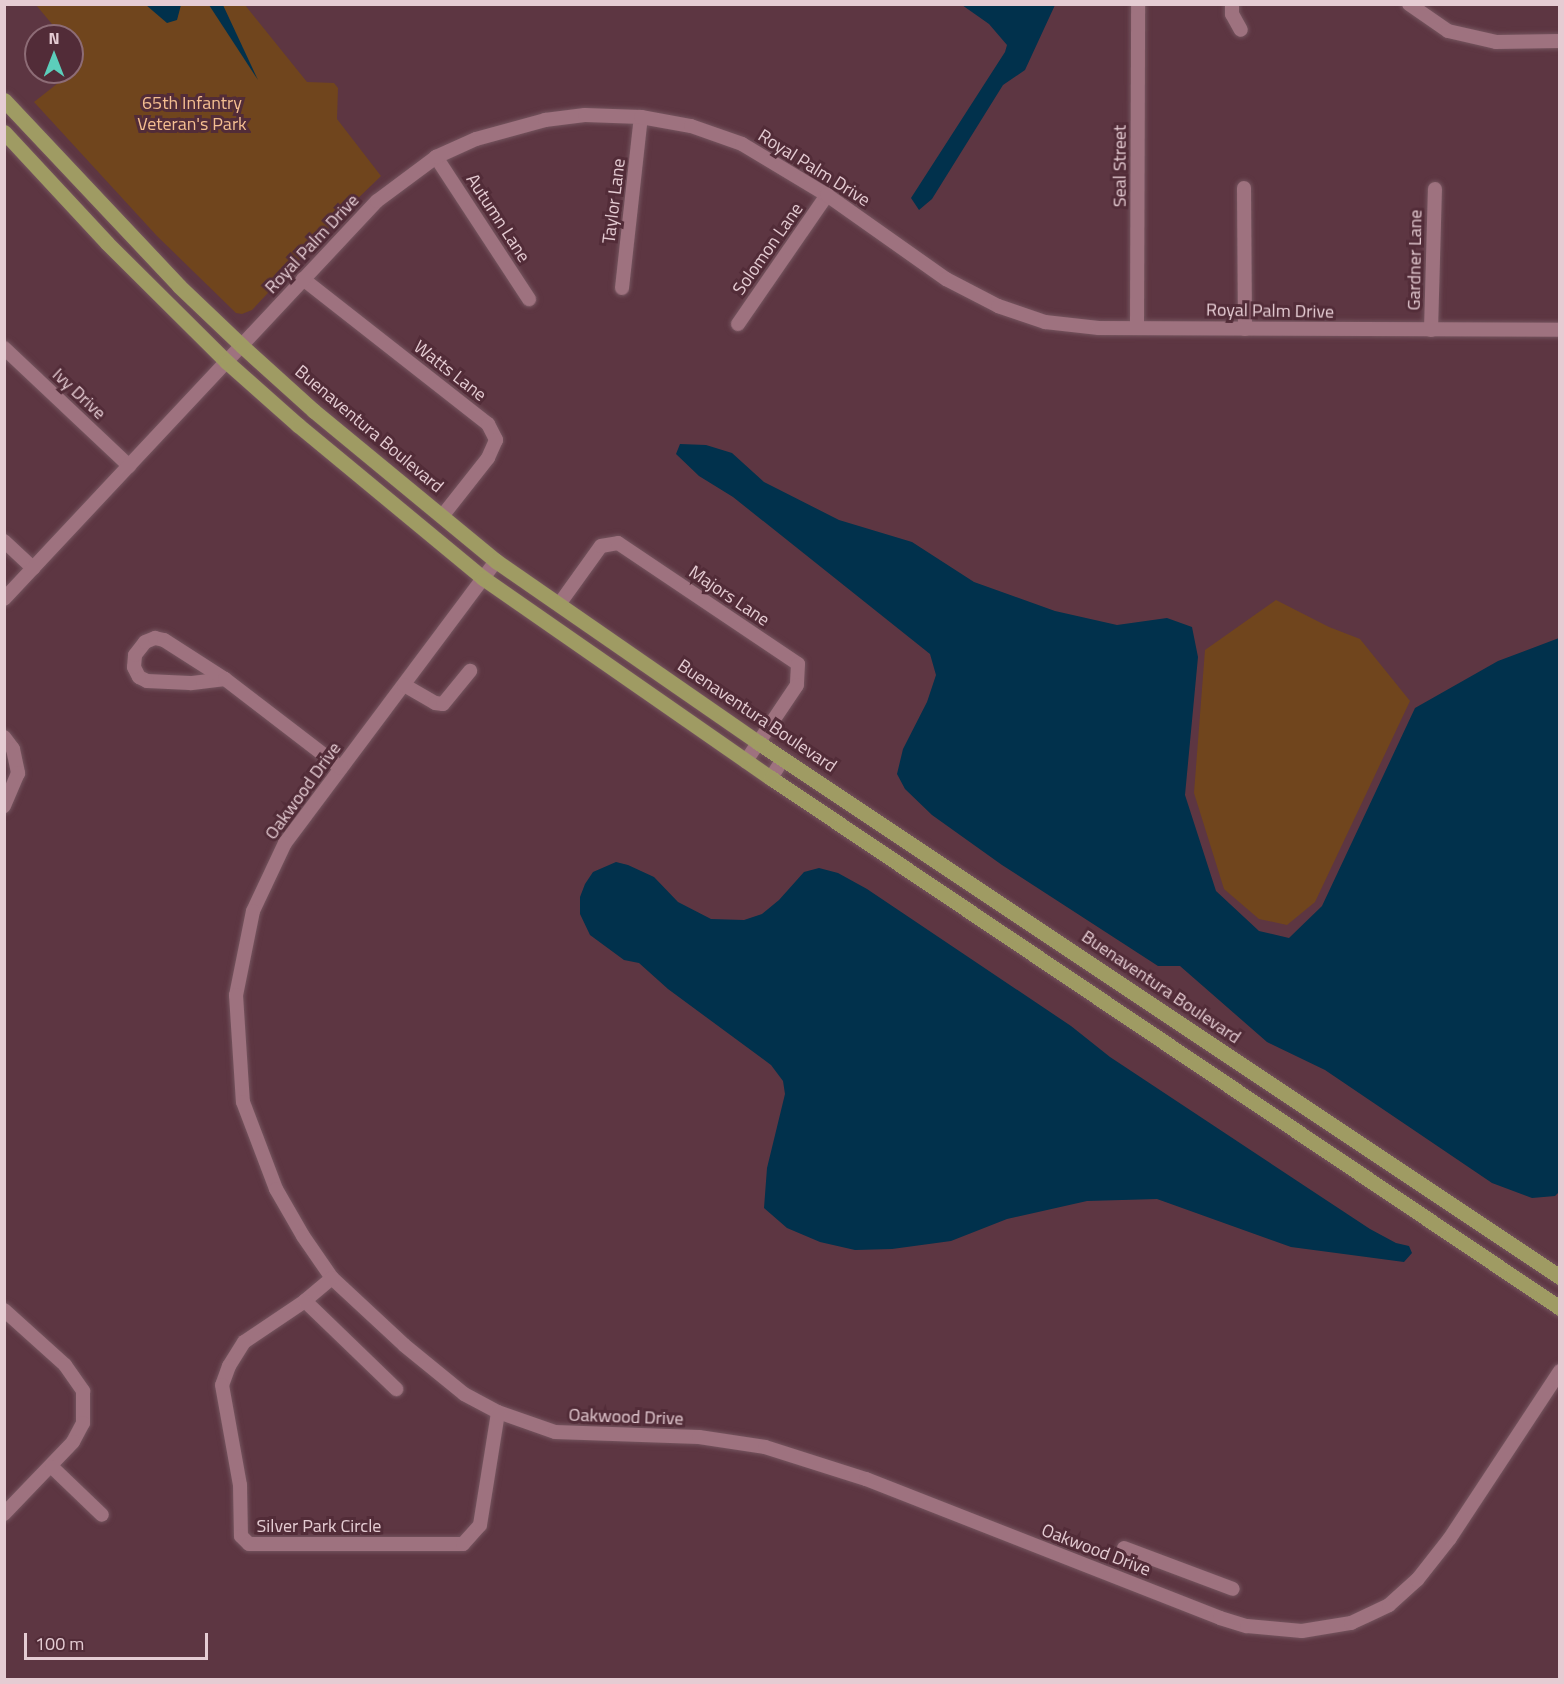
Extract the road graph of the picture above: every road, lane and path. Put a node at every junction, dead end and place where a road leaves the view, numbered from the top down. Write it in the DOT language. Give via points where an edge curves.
graph roads {
  1 [pos="1138,4"];
  2 [pos="1232,4"];
  3 [pos="1409,4"];
  4 [pos="1241,30"];
  5 [pos="1560,41"];
  6 [pos="4,100"];
  7 [pos="641,117"];
  8 [pos="4,132"];
  9 [pos="436,157"];
  10 [pos="1244,188"];
  11 [pos="1435,189"];
  12 [pos="827,195"];
  13 [pos="303,279"];
  14 [pos="622,288"];
  15 [pos="529,299"];
  16 [pos="738,324"];
  17 [pos="1137,328"];
  18 [pos="1245,329"];
  19 [pos="1431,330"];
  20 [pos="1560,330"];
  21 [pos="242,346"];
  22 [pos="4,348"];
  23 [pos="227,362"];
  24 [pos="129,466"];
  25 [pos="442,515"];
  26 [pos="4,541"];
  27 [pos="496,561"];
  28 [pos="33,568"];
  29 [pos="483,578"];
  30 [pos="4,599"];
  31 [pos="560,603"];
  32 [pos="470,672"];
  33 [pos="225,679"];
  34 [pos="404,685"];
  35 [pos="4,737"];
  36 [pos="759,743"];
  37 [pos="783,759"];
  38 [pos="746,761"];
  39 [pos="341,768"];
  40 [pos="771,778"];
  41 [pos="4,806"];
  42 [pos="1560,1277"];
  43 [pos="332,1278"];
  44 [pos="305,1301"];
  45 [pos="1560,1308"];
  46 [pos="4,1310"];
  47 [pos="1560,1371"];
  48 [pos="396,1389"];
  49 [pos="498,1412"];
  50 [pos="52,1467"];
  51 [pos="4,1514"];
  52 [pos="102,1515"];
  53 [pos="1124,1548"];
  54 [pos="1233,1589"];
  1 -- 17 [label="street, Seal Street"];
  2 -- 4 [label="street" via="1232,14"];
  3 -- 5 [label="street" via="1448,31 1497,42"];
  6 -- 21 [label="main road, Buenaventura Boulevard" via="179,286"];
  7 -- 9 [label="street, Royal Palm Drive" via="585,115 545,120 476,139"];
  7 -- 12 [label="street, Royal Palm Drive" via="691,126 742,144"];
  7 -- 14 [label="street, Taylor Lane"];
  8 -- 23 [label="main road" via="107,243"];
  9 -- 13 [label="street, Royal Palm Drive" via="377,201"];
  9 -- 15 [label="street, Autumn Lane"];
  10 -- 18 [label="street"];
  11 -- 19 [label="street, Gardner Lane"];
  12 -- 16 [label="street, Solomon Lane"];
  12 -- 17 [label="street, Royal Palm Drive" via="946,279 998,306 1045,322"];
  13 -- 21 [label="street, Royal Palm Drive"];
  13 -- 25 [label="street, Watts Lane" via="488,424 496,440 488,458"];
  17 -- 18 [label="street, Royal Palm Drive"];
  18 -- 19 [label="street, Royal Palm Drive"];
  19 -- 20 [label="street, Royal Palm Drive"];
  21 -- 23 [label="street, Royal Palm Drive"];
  21 -- 25 [label="main road, Buenaventura Boulevard" via="314,411"];
  22 -- 24 [label="street, Ivy Drive"];
  23 -- 24 [label="street, Royal Palm Drive"];
  23 -- 29 [label="main road"];
  24 -- 28 [label="street, Royal Palm Drive"];
  25 -- 27 [label="main road, Buenaventura Boulevard"];
  26 -- 28 [label="street"];
  27 -- 29 [label="street, Oakwood Drive"];
  27 -- 31 [label="main road, Buenaventura Boulevard"];
  28 -- 30 [label="street, Royal Palm Drive"];
  29 -- 34 [label="street, Oakwood Drive"];
  29 -- 38 [label="main road"];
  31 -- 36 [label="main road, Buenaventura Boulevard"];
  31 -- 36 [label="street, Majors Lane" via="602,546 618,543 798,664 797,685"];
  32 -- 34 [label="street" via="443,704"];
  33 -- 33 [label="street" via="164,640 145,642 135,655 134,667 139,677 147,681 190,683"];
  33 -- 39 [label="street"];
  34 -- 39 [label="street, Oakwood Drive"];
  35 -- 41 [label="street" via="14,749 18,773"];
  36 -- 37 [label="main road, Buenaventura Boulevard"];
  36 -- 38 [label="street, Majors Lane"];
  37 -- 40 [label="street"];
  37 -- 42 [label="main road, Buenaventura Boulevard"];
  38 -- 40 [label="main road"];
  39 -- 43 [label="street, Oakwood Drive" via="285,843 272,869 253,911 236,995 243,1102 276,1189"];
  40 -- 45 [label="main road"];
  43 -- 44 [label="street, Silver Park Circle"];
  43 -- 49 [label="street, Oakwood Drive" via="464,1394"];
  44 -- 48 [label="street"];
  44 -- 49 [label="street, Silver Park Circle" via="244,1342 222,1385 240,1485 241,1536 249,1544 463,1544 480,1525"];
  46 -- 50 [label="street" via="65,1365 83,1391 83,1422 73,1442"];
  47 -- 49 [label="street, Oakwood Drive" via="1450,1538 1417,1580 1389,1605 1351,1623 1302,1631 1247,1626 1220,1618 866,1479 765,1447 699,1437 555,1432"];
  50 -- 51 [label="street"];
  50 -- 52 [label="street"];
  53 -- 54 [label="street"];
}
